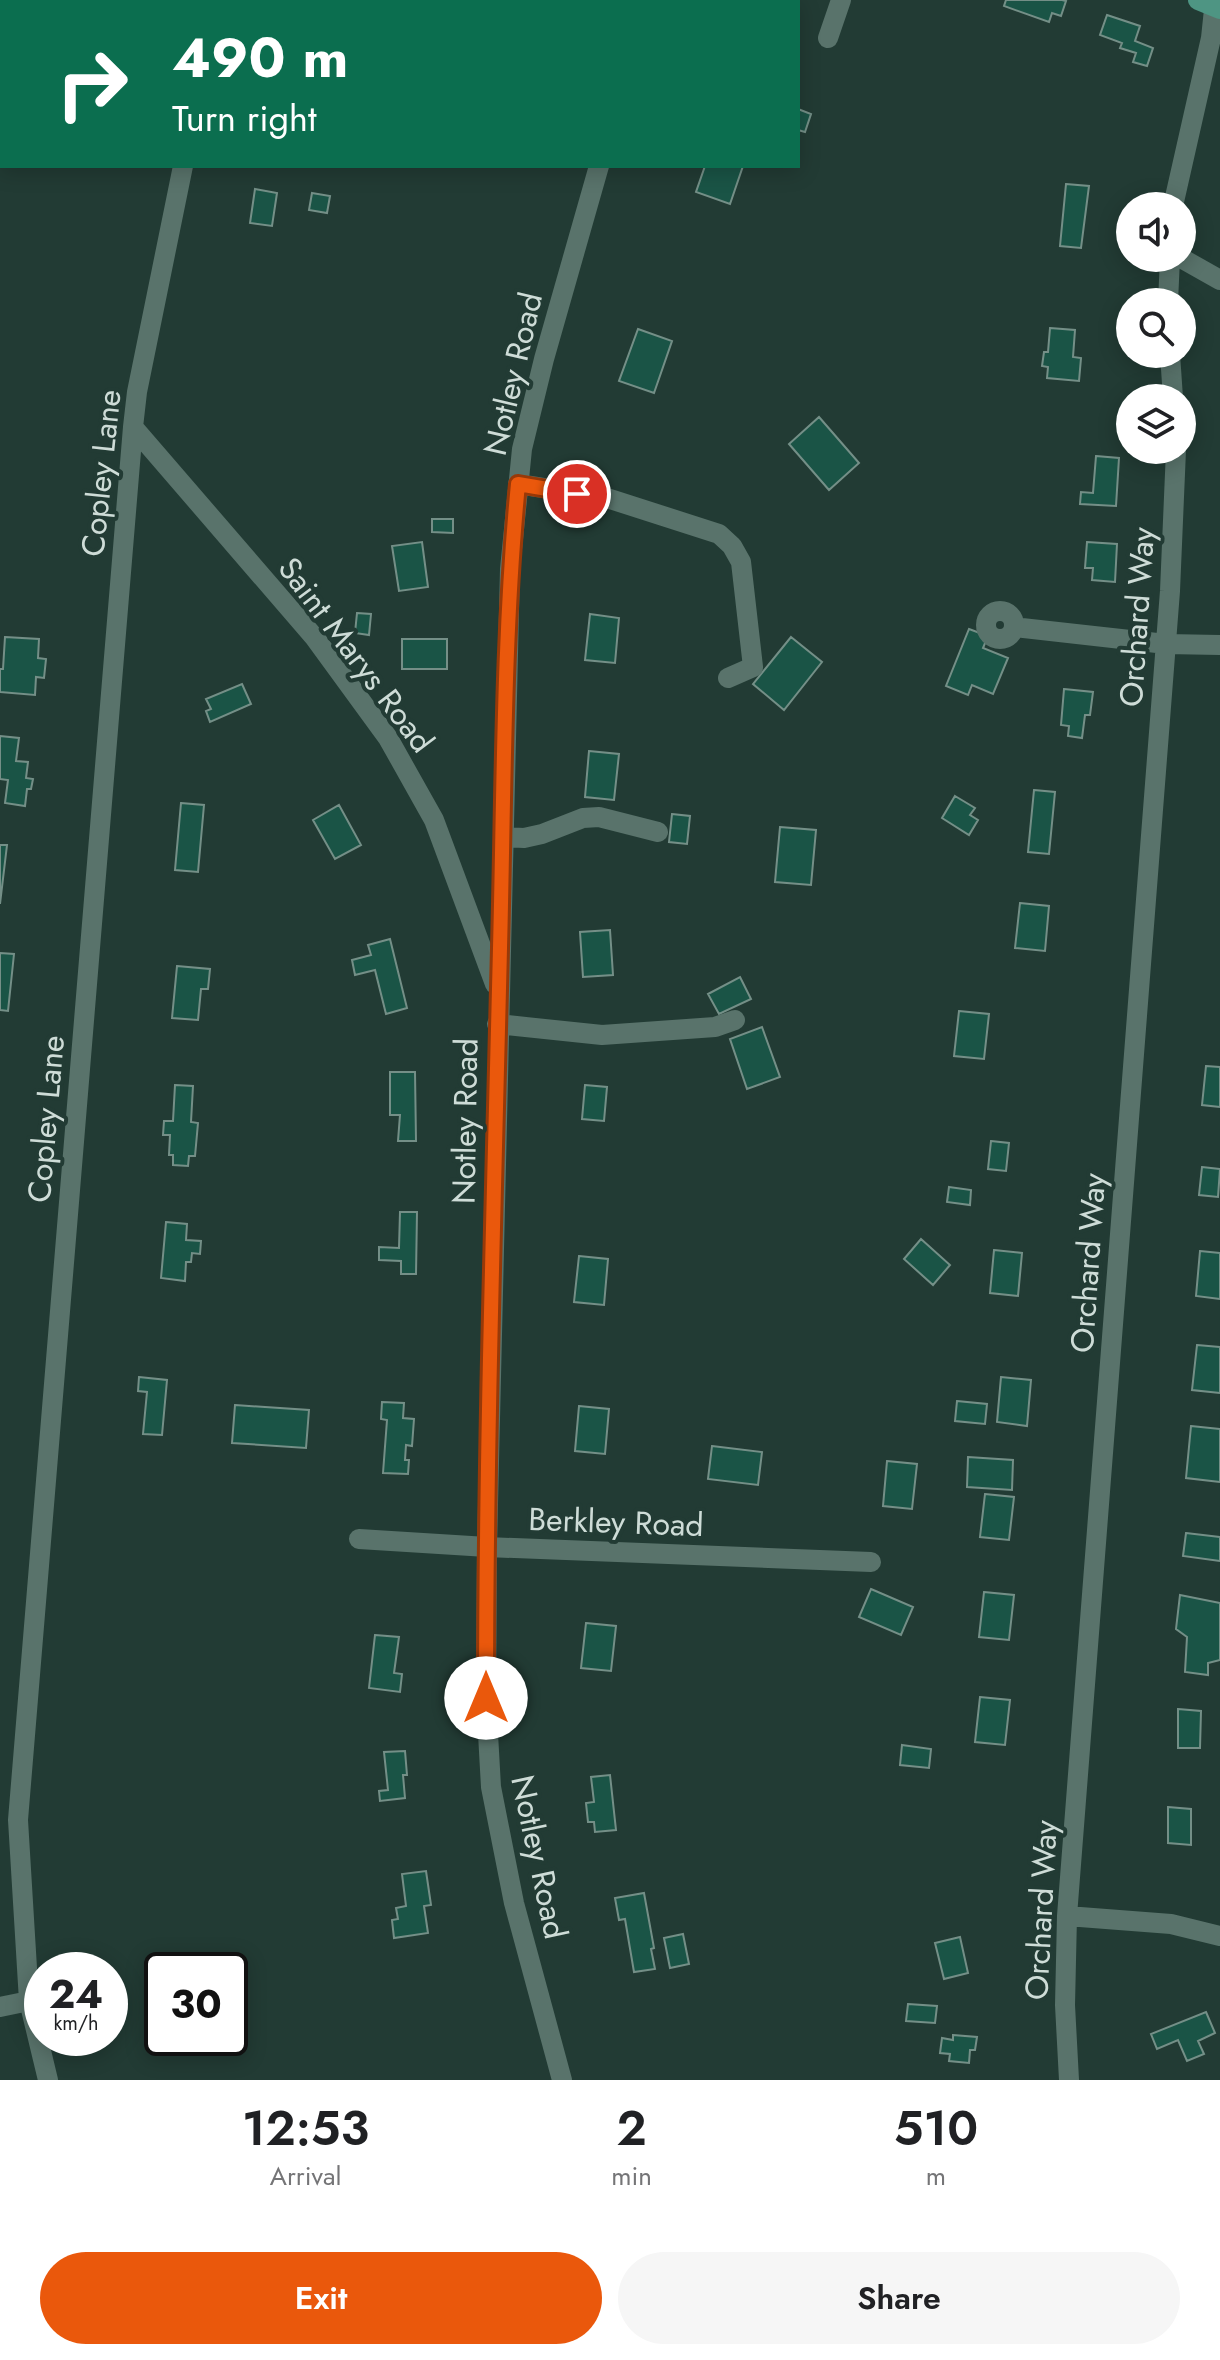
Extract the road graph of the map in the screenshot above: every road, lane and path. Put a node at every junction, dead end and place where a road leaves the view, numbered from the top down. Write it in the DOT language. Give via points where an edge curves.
graph roads {
  1 [pos="841,0"];
  2 [pos="1212,4"];
  3 [pos="828,38"];
  4 [pos="183,168"];
  5 [pos="598,168"];
  6 [pos="1176,192"];
  7 [pos="1196,266"];
  8 [pos="1220,280"];
  9 [pos="133,427"];
  10 [pos="1175,464"];
  11 [pos="518,484"];
  12 [pos="1014,627"];
  13 [pos="1166,644"];
  14 [pos="1220,645"];
  15 [pos="728,678"];
  16 [pos="658,832"];
  17 [pos="503,837"];
  18 [pos="499,994"];
  19 [pos="735,1020"];
  20 [pos="497,1024"];
  21 [pos="359,1539"];
  22 [pos="487,1547"];
  23 [pos="871,1562"];
  24 [pos="1067,1916"];
  25 [pos="1220,1936"];
  26 [pos="26,1952"];
  27 [pos="24,2002"];
  28 [pos="0,2007"];
  29 [pos="42,2056"];
  30 [pos="48,2080"];
  31 [pos="562,2080"];
  32 [pos="1069,2080"];
  1 -- 3 [label="street"];
  2 -- 6 [label="street" via="1211,38"];
  4 -- 9 [label="street, Copley Lane"];
  5 -- 11 [label="street, Notley Road" via="541,373"];
  7 -- 8 [label="street"];
  9 -- 18 [label="street, Saint Marys Road" via="315,638 388,738 434,820"];
  9 -- 26 [label="street, Copley Lane" via="18,1820"];
  10 -- 13 [label="street, Orchard Way"];
  11 -- 15 [label="street" via="607,498 719,534 732,546 741,562 753,667"];
  11 -- 17 [label="street, Notley Road" via="510,569"];
  12 -- 13 [label="street"];
  13 -- 14 [label="street"];
  13 -- 24 [label="street, Orchard Way"];
  16 -- 17 [label="street" via="599,817 524,838"];
  17 -- 18 [label="street, Notley Road"];
  18 -- 20 [label="street, Notley Road"];
  19 -- 20 [label="street" via="715,1027 602,1035"];
  20 -- 22 [label="street, Notley Road"];
  21 -- 22 [label="street, Berkley Road"];
  22 -- 23 [label="street, Berkley Road"];
  22 -- 31 [label="street, Notley Road" via="491,1787 514,1903"];
  24 -- 25 [label="street" via="1171,1924"];
  24 -- 32 [label="street, Orchard Way"];
  27 -- 28 [label="street"];
  29 -- 30 [label="street, Copley Lane"];
}
